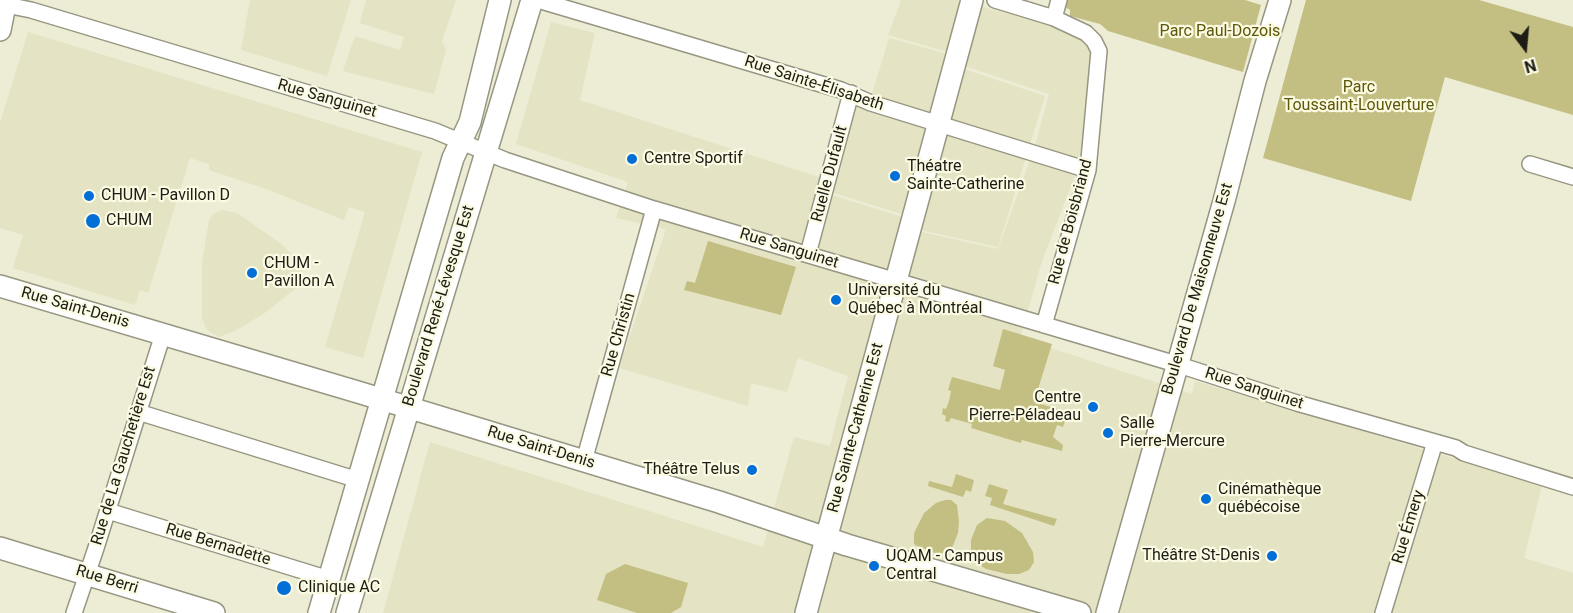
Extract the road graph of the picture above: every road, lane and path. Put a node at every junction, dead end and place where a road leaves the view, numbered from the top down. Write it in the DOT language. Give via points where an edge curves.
graph roads {
  1 [pos="500,0"];
  2 [pos="532,0"];
  3 [pos="538,0"];
  4 [pos="972,0"];
  5 [pos="995,0"];
  6 [pos="1059,0"];
  7 [pos="1280,0"];
  8 [pos="6,2"];
  9 [pos="1054,18"];
  10 [pos="0,30"];
  11 [pos="851,93"];
  12 [pos="938,123"];
  13 [pos="460,140"];
  14 [pos="485,151"];
  15 [pos="1530,164"];
  16 [pos="1088,170"];
  17 [pos="1573,177"];
  18 [pos="654,209"];
  19 [pos="808,254"];
  20 [pos="896,281"];
  21 [pos="0,286"];
  22 [pos="1044,325"];
  23 [pos="163,334"];
  24 [pos="1176,364"];
  25 [pos="383,400"];
  26 [pos="408,408"];
  27 [pos="138,412"];
  28 [pos="1435,442"];
  29 [pos="584,461"];
  30 [pos="358,480"];
  31 [pos="1573,487"];
  32 [pos="108,511"];
  33 [pos="827,538"];
  34 [pos="0,548"];
  35 [pos="87,574"];
  36 [pos="328,579"];
  37 [pos="74,613"];
  38 [pos="214,613"];
  39 [pos="319,613"];
  40 [pos="347,613"];
  41 [pos="806,613"];
  42 [pos="1080,613"];
  43 [pos="1107,613"];
  44 [pos="1383,613"];
  1 -- 13 [label="main road, Boulevard René-Lévesque Est" via="470,122"];
  2 -- 14 [label="main road, Boulevard René-Lévesque Est"];
  3 -- 11 [label="street, Rue Sainte-Élisabeth"];
  4 -- 12 [label="main road, Rue Sainte-Catherine Est"];
  5 -- 9 [label="street, Rue de Boisbriand"];
  6 -- 9 [label="street"];
  7 -- 24 [label="main road, Boulevard De Maisonneuve Est"];
  8 -- 10 [label="main road"];
  8 -- 13 [label="street, Rue Sanguinet"];
  9 -- 16 [label="street, Rue de Boisbriand" via="1086,33 1098,51"];
  11 -- 12 [label="street, Rue Sainte-Élisabeth"];
  11 -- 19 [label="street, Ruelle Dufault"];
  12 -- 16 [label="street, Rue Sainte-Élisabeth"];
  12 -- 20 [label="main road, Rue Sainte-Catherine Est"];
  13 -- 14 [label="street, Rue Sanguinet"];
  13 -- 25 [label="main road, Boulevard René-Lévesque Est"];
  14 -- 18 [label="street, Rue Sanguinet"];
  14 -- 26 [label="main road, Boulevard René-Lévesque Est"];
  15 -- 17 [label="street"];
  16 -- 22 [label="street, Rue de Boisbriand"];
  18 -- 19 [label="street, Rue Sanguinet"];
  18 -- 29 [label="street, Rue Christin"];
  19 -- 20 [label="street, Rue Sanguinet"];
  20 -- 22 [label="street, Rue Sanguinet"];
  20 -- 33 [label="main road, Rue Sainte-Catherine Est"];
  21 -- 23 [label="main road, Rue Saint-Denis"];
  22 -- 24 [label="street, Rue Sanguinet"];
  23 -- 25 [label="main road, Rue Saint-Denis"];
  23 -- 27 [label="street, Rue de La Gauchetière Est"];
  24 -- 28 [label="street, Rue Sanguinet"];
  24 -- 43 [label="main road, Boulevard De Maisonneuve Est"];
  25 -- 26 [label="main road, Rue Saint-Denis"];
  25 -- 30 [label="main road, Boulevard René-Lévesque Est"];
  26 -- 29 [label="main road, Rue Saint-Denis"];
  26 -- 40 [label="main road, Boulevard René-Lévesque Est"];
  27 -- 30 [label="street"];
  27 -- 32 [label="street, Rue de La Gauchetière Est"];
  28 -- 31 [label="street, Rue Sanguinet"];
  28 -- 44 [label="street, Rue Émery"];
  29 -- 33 [label="main road, Rue Saint-Denis"];
  30 -- 36 [label="main road, Boulevard René-Lévesque Est"];
  32 -- 35 [label="street, Rue de La Gauchetière Est"];
  32 -- 36 [label="street, Rue Bernadette"];
  33 -- 41 [label="main road, Rue Sainte-Catherine Est"];
  33 -- 42 [label="main road, Rue Saint-Denis"];
  34 -- 35 [label="main road, Rue Berri"];
  35 -- 37 [label="street, Rue de La Gauchetière Est"];
  35 -- 38 [label="main road, Rue Berri"];
  36 -- 39 [label="main road, Boulevard René-Lévesque Est"];
}
